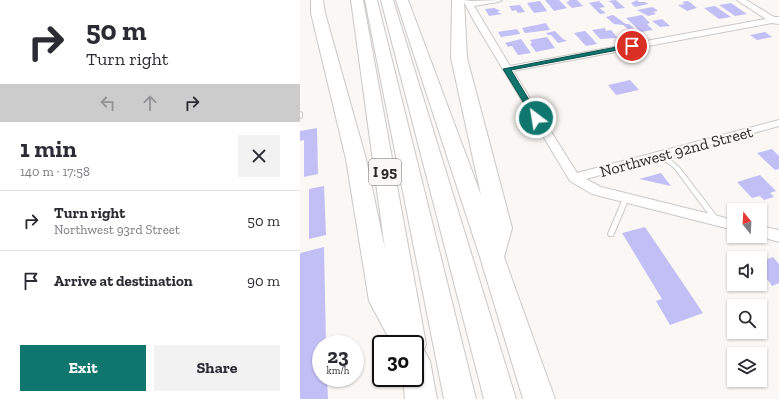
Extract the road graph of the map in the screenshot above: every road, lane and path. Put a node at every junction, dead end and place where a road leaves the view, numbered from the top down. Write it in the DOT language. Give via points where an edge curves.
graph roads {
  1 [pos="317,0"];
  2 [pos="357,0"];
  3 [pos="371,0"];
  4 [pos="387,0"];
  5 [pos="402,0"];
  6 [pos="498,0"];
  7 [pos="741,0"];
  8 [pos="465,1"];
  9 [pos="777,21"];
  10 [pos="507,69"];
  11 [pos="779,123"];
  12 [pos="658,156"];
  13 [pos="574,178"];
  14 [pos="626,198"];
  15 [pos="717,221"];
  16 [pos="727,223"];
  17 [pos="767,233"];
  18 [pos="611,234"];
  19 [pos="779,236"];
  20 [pos="492,257"];
  21 [pos="403,335"];
  22 [pos="411,335"];
  23 [pos="420,387"];
  24 [pos="422,399"];
  25 [pos="460,399"];
  26 [pos="500,399"];
  27 [pos="539,399"];
  1 -- 21 [label="highway" via="318,13 356,159 382,301"];
  2 -- 22 [label="highway, I 95"];
  3 -- 25 [label="highway"];
  4 -- 26 [label="highway"];
  5 -- 20 [label="highway"];
  6 -- 8 [label="street"];
  7 -- 9 [label="street"];
  8 -- 10 [label="street"];
  8 -- 20 [label="highway" via="459,58 500,228"];
  9 -- 10 [label="street"];
  10 -- 13 [label="street"];
  11 -- 12 [label="street, Northwest 92nd Street"];
  12 -- 13 [label="street, Northwest 92nd Street"];
  12 -- 15 [label="lane" via="677,168"];
  13 -- 14 [label="street" via="597,191"];
  14 -- 15 [label="street"];
  14 -- 18 [label="lane"];
  15 -- 16 [label="street"];
  17 -- 19 [label="street"];
  20 -- 27 [label="highway"];
  23 -- 24 [label="highway"];
}
